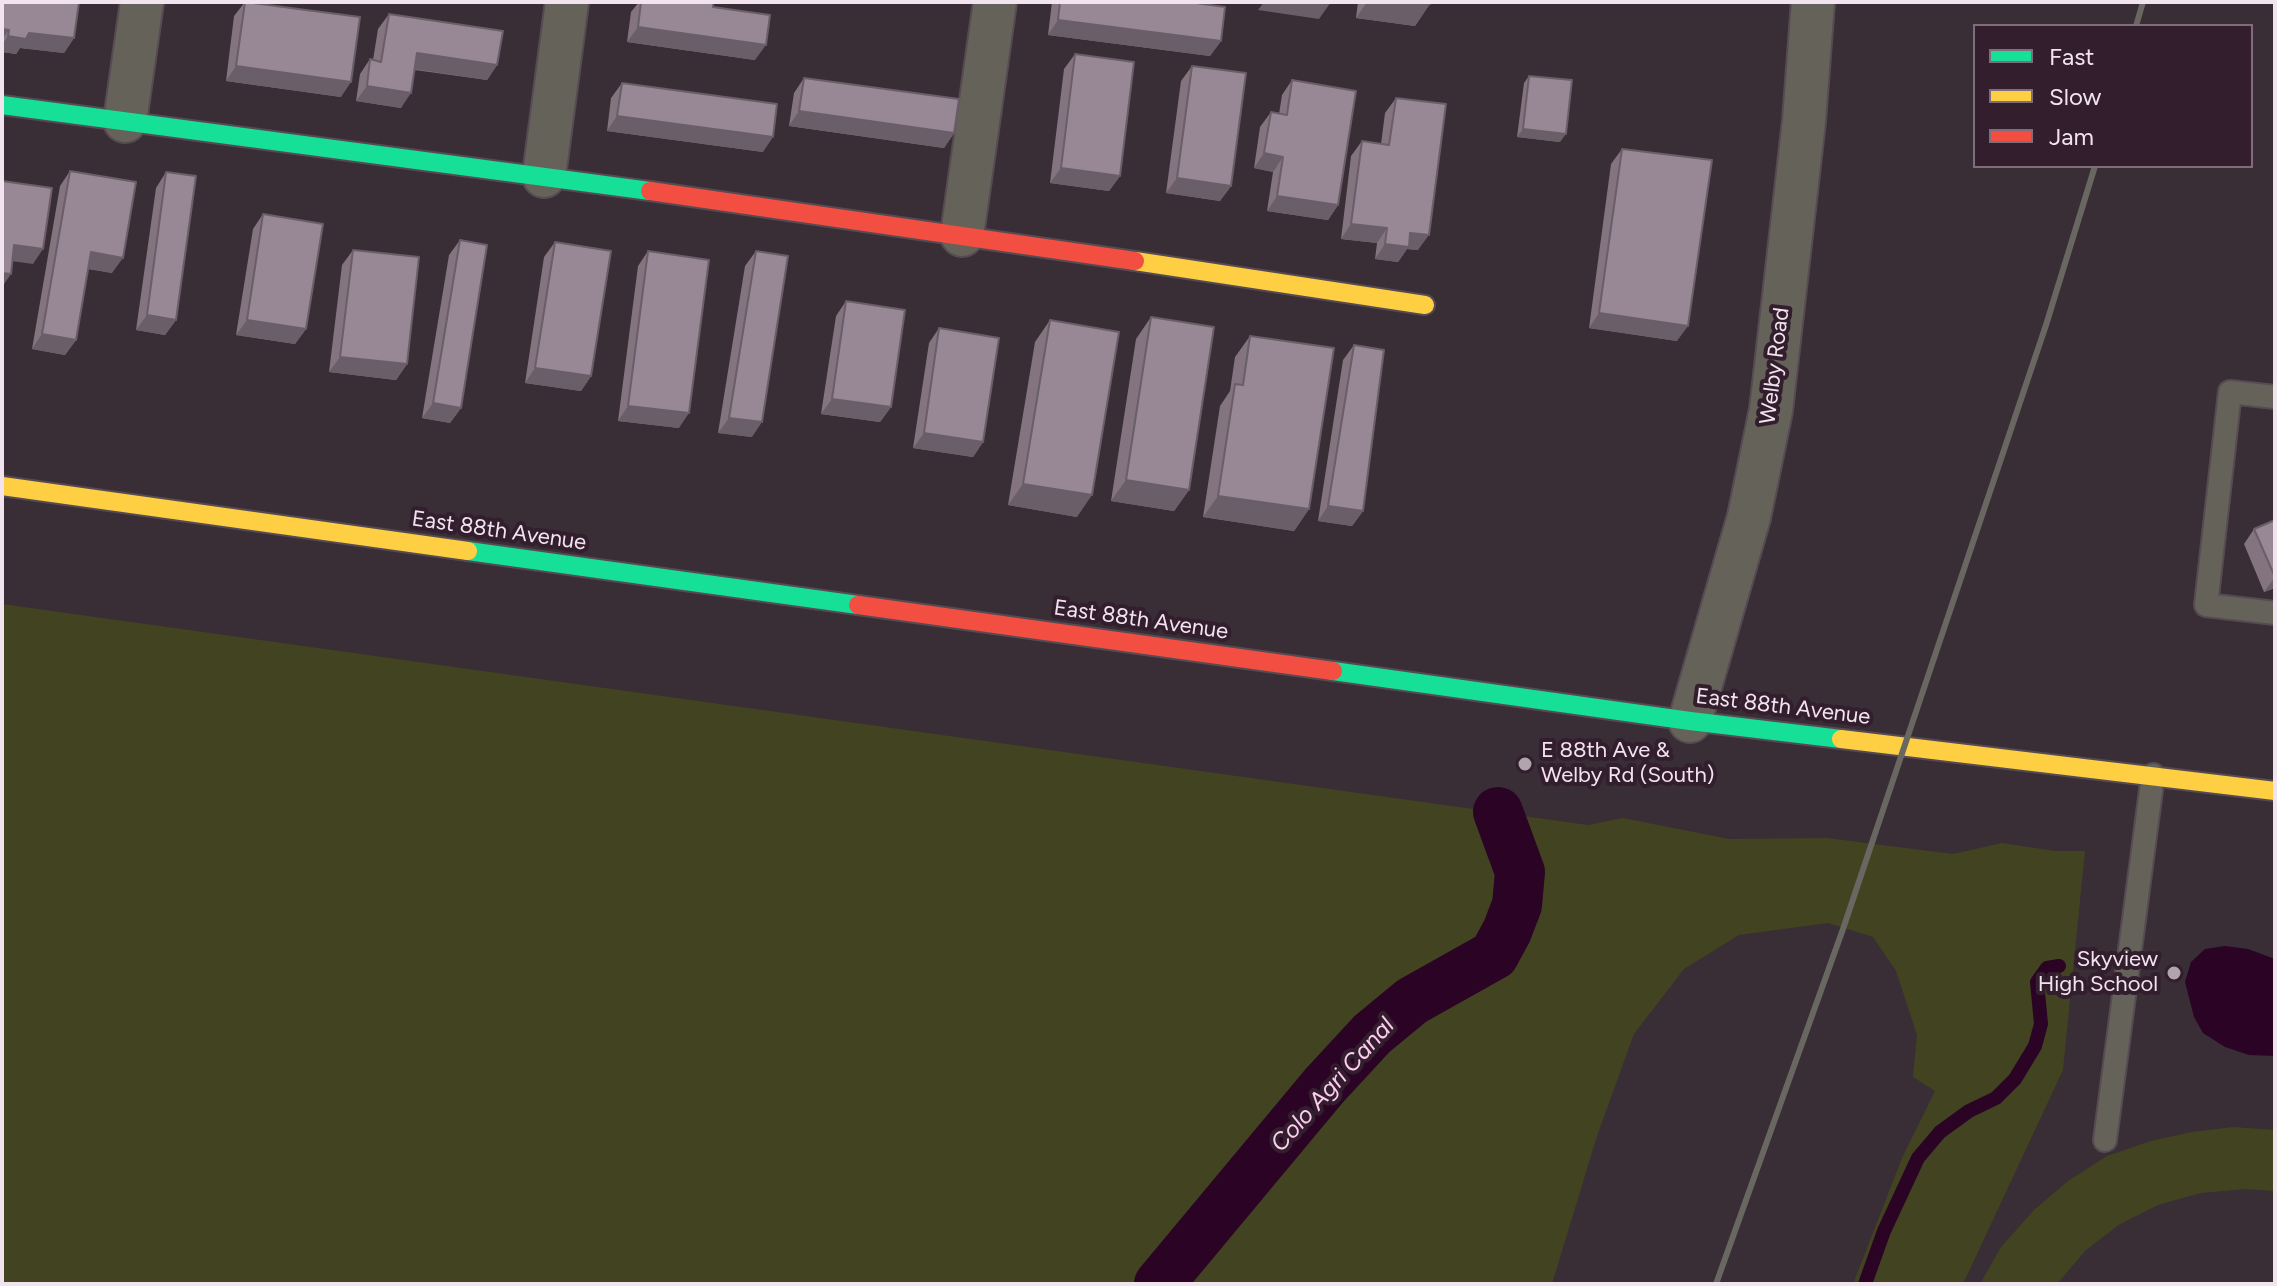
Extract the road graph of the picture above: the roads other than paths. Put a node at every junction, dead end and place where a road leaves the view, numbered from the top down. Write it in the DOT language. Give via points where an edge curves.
graph roads {
  1 [pos="142,2"];
  2 [pos="567,2"];
  3 [pos="995,2"];
  4 [pos="1813,2"];
  5 [pos="2,105"];
  6 [pos="125,121"];
  7 [pos="544,176"];
  8 [pos="962,235"];
  9 [pos="1425,305"];
  10 [pos="2275,397"];
  11 [pos="2,486"];
  12 [pos="2275,613"];
  13 [pos="1690,721"];
  14 [pos="2153,775"];
  15 [pos="2275,791"];
  16 [pos="2105,1140"];
  1 -- 6 [label="street"];
  2 -- 7 [label="street"];
  3 -- 8 [label="street"];
  4 -- 13 [label="street, Welby Road" via="1771,410 1749,517"];
  5 -- 6 [label="main road"];
  6 -- 7 [label="main road"];
  7 -- 8 [label="main road"];
  8 -- 9 [label="main road"];
  10 -- 12 [label="lane" via="2230,392 2206,605"];
  11 -- 13 [label="main road, East 88th Avenue"];
  13 -- 14 [label="main road, East 88th Avenue"];
  14 -- 15 [label="main road, East 88th Avenue"];
  14 -- 16 [label="lane"];
}
